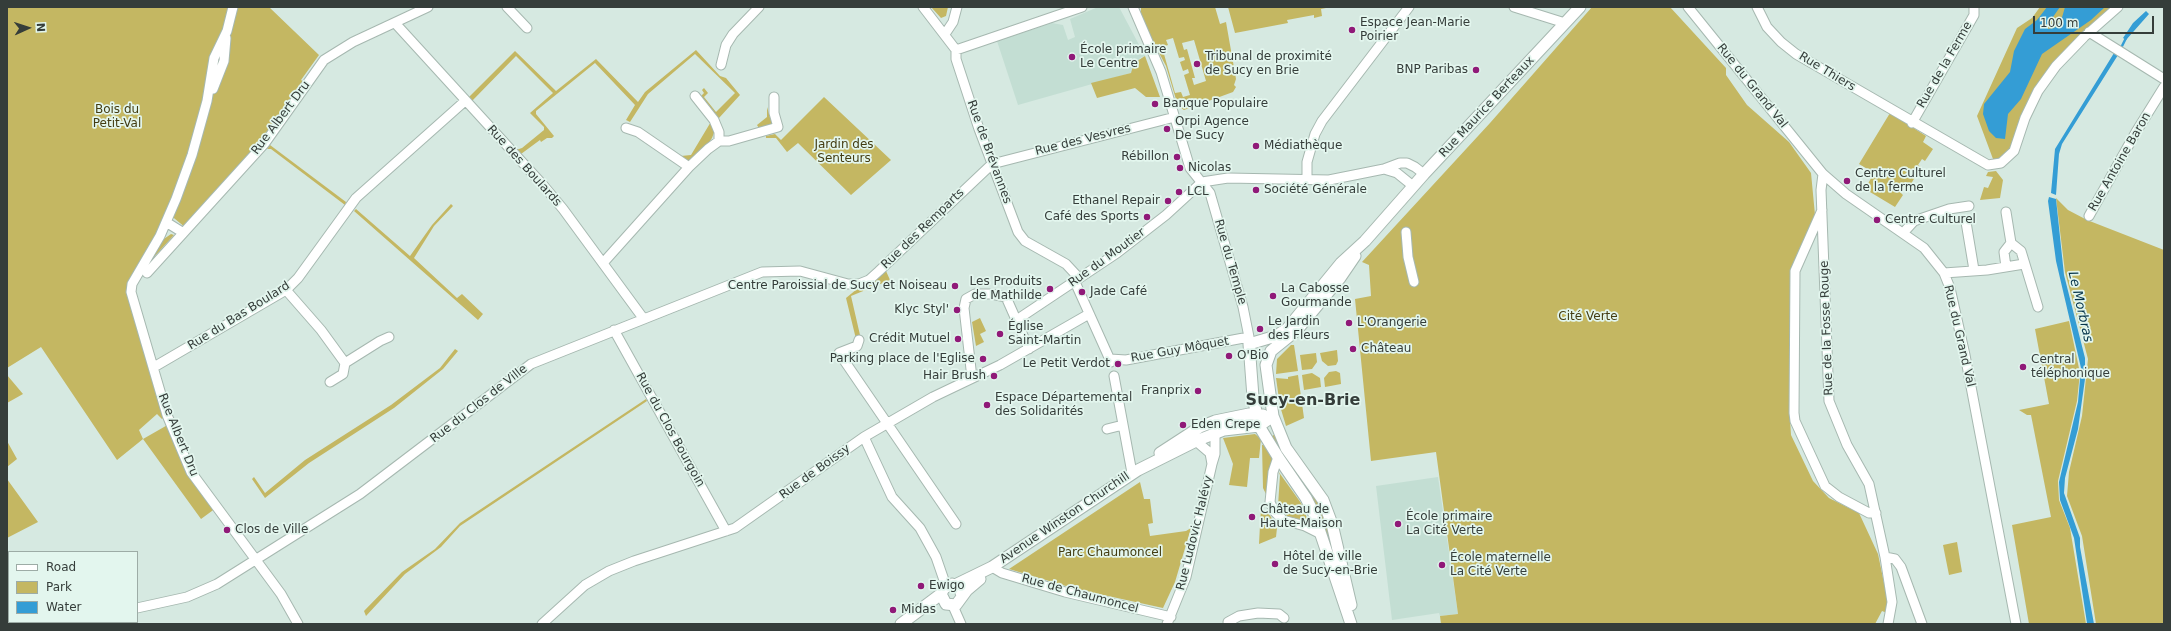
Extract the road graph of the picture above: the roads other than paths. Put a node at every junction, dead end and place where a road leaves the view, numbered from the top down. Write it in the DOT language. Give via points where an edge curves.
graph roads {
  1 [pos="234,7"];
  2 [pos="428,7"];
  3 [pos="507,7"];
  4 [pos="759,7"];
  5 [pos="922,7"];
  6 [pos="957,7"];
  7 [pos="1082,7"];
  8 [pos="1132,7"];
  9 [pos="1408,7"];
  10 [pos="1514,7"];
  11 [pos="1580,7"];
  12 [pos="1688,7"];
  13 [pos="1756,7"];
  14 [pos="1974,7"];
  15 [pos="2118,7"];
  16 [pos="1066,9"];
  17 [pos="395,23"];
  18 [pos="1565,23"];
  19 [pos="527,28"];
  20 [pos="2089,32"];
  21 [pos="945,34"];
  22 [pos="956,50"];
  23 [pos="721,65"];
  24 [pos="2164,79"];
  25 [pos="2164,87"];
  26 [pos="694,96"];
  27 [pos="774,97"];
  28 [pos="465,101"];
  29 [pos="1175,117"];
  30 [pos="1912,123"];
  31 [pos="626,128"];
  32 [pos="719,141"];
  33 [pos="992,164"];
  34 [pos="689,167"];
  35 [pos="1384,169"];
  36 [pos="1424,174"];
  37 [pos="1823,174"];
  38 [pos="1307,179"];
  39 [pos="1202,182"];
  40 [pos="1413,186"];
  41 [pos="1969,206"];
  42 [pos="1822,210"];
  43 [pos="2006,212"];
  44 [pos="2089,216"];
  45 [pos="166,222"];
  46 [pos="1966,222"];
  47 [pos="182,232"];
  48 [pos="1406,232"];
  49 [pos="1904,232"];
  50 [pos="1365,241"];
  51 [pos="2011,243"];
  52 [pos="603,263"];
  53 [pos="2024,264"];
  54 [pos="2006,267"];
  55 [pos="1974,270"];
  56 [pos="146,273"];
  57 [pos="1944,273"];
  58 [pos="1077,280"];
  59 [pos="1414,282"];
  60 [pos="848,284"];
  61 [pos="286,290"];
  62 [pos="2038,306"];
  63 [pos="1089,314"];
  64 [pos="643,318"];
  65 [pos="1015,321"];
  66 [pos="614,330"];
  67 [pos="389,338"];
  68 [pos="859,340"];
  69 [pos="1249,340"];
  70 [pos="1028,349"];
  71 [pos="345,363"];
  72 [pos="154,367"];
  73 [pos="1114,376"];
  74 [pos="972,378"];
  75 [pos="330,382"];
  76 [pos="1256,415"];
  77 [pos="1273,416"];
  78 [pos="886,424"];
  79 [pos="1123,425"];
  80 [pos="1259,426"];
  81 [pos="1107,429"];
  82 [pos="1215,434"];
  83 [pos="864,437"];
  84 [pos="1196,441"];
  85 [pos="1278,457"];
  86 [pos="1212,464"];
  87 [pos="1135,472"];
  88 [pos="1876,513"];
  89 [pos="956,524"];
  90 [pos="726,531"];
  91 [pos="1321,534"];
  92 [pos="1885,557"];
  93 [pos="255,560"];
  94 [pos="992,567"];
  95 [pos="948,595"];
  96 [pos="138,608"];
  97 [pos="1284,618"];
  98 [pos="1169,620"];
  99 [pos="1228,622"];
  100 [pos="298,624"];
  101 [pos="542,624"];
  102 [pos="901,624"];
  103 [pos="910,624"];
  104 [pos="961,624"];
  105 [pos="1351,624"];
  106 [pos="1356,624"];
  107 [pos="1888,624"];
  108 [pos="1922,624"];
  109 [pos="2016,624"];
  1 -- 45 [label="street, Rue Albert Dru" via="227,31 214,58 207,102 192,155"];
  2 -- 17 [label="street, Rue Albert Dru"];
  3 -- 19 [label="street"];
  4 -- 23 [label="street" via="733,34 726,45"];
  5 -- 21 [label="street, Rue de Brévannes"];
  6 -- 21 [label="street" via="953,22"];
  7 -- 16 [label="street"];
  8 -- 29 [label="street, Rue du Temple" via="1161,72"];
  9 -- 38 [label="street" via="1322,121 1315,134 1307,162"];
  10 -- 18 [label="street"];
  11 -- 18 [label="street, Rue Maurice Berteaux"];
  12 -- 37 [label="street, Rue du Grand Val"];
  13 -- 30 [label="street, Rue Thiers" via="1767,27 1796,54"];
  14 -- 30 [label="street, Rue de la Ferme" via="1974,16"];
  15 -- 20 [label="street, Rue Thiers"];
  16 -- 22 [label="street"];
  17 -- 28 [label="street, Rue des Boulards"];
  17 -- 47 [label="street, Rue Albert Dru" via="324,60 265,143"];
  18 -- 36 [label="street, Rue Maurice Berteaux"];
  20 -- 24 [label="street"];
  20 -- 30 [label="street, Rue Thiers" via="2056,66 2038,91 2025,118 2014,151 2001,163 1981,163"];
  21 -- 22 [label="street, Rue de Brévannes"];
  22 -- 33 [label="street, Rue de Brévannes" via="956,59"];
  25 -- 44 [label="street, Rue Antoine Baron"];
  26 -- 32 [label="street" via="714,120 719,132"];
  27 -- 32 [label="street" via="774,113 778,128 729,141"];
  28 -- 52 [label="street, Rue des Boulards" via="543,185"];
  28 -- 61 [label="street, Rue du Bas Boulard" via="356,198 298,278"];
  29 -- 33 [label="street, Rue des Vesvres"];
  29 -- 39 [label="street, Rue du Temple" via="1190,168"];
  31 -- 34 [label="street" via="638,132"];
  32 -- 34 [label="street"];
  33 -- 58 [label="street, Rue de Brévannes" via="1018,232 1025,241 1066,264"];
  33 -- 60 [label="street, Rue des Remparts" via="880,271 859,284"];
  34 -- 52 [label="street"];
  35 -- 36 [label="street" via="1407,163"];
  35 -- 38 [label="street" via="1329,180"];
  35 -- 40 [label="street" via="1397,173"];
  36 -- 40 [label="street"];
  37 -- 42 [label="street, Rue de la Fosse Rouge" via="1820,190"];
  37 -- 49 [label="street, Rue du Grand Val" via="1846,194"];
  38 -- 39 [label="street" via="1228,178"];
  39 -- 58 [label="street, Rue du Moutier" via="1129,244"];
  39 -- 69 [label="street, Rue du Temple" via="1210,193 1236,282"];
  40 -- 50 [label="street"];
  41 -- 49 [label="street" via="1949,209 1914,222"];
  42 -- 88 [label="street, Rue de la Fosse Rouge" via="1829,401 1868,484"];
  42 -- 88 [label="street" via="1795,271 1794,413 1825,486 1839,497 1869,513"];
  43 -- 51 [label="street"];
  45 -- 47 [label="street"];
  45 -- 72 [label="street, Rue Albert Dru" via="131,287"];
  46 -- 55 [label="street"];
  47 -- 56 [label="street, Rue Albert Dru"];
  48 -- 59 [label="street"];
  49 -- 57 [label="street, Rue du Grand Val" via="1924,248"];
  50 -- 69 [label="street" via="1341,263 1286,329 1276,336"];
  50 -- 77 [label="street" via="1317,307 1292,336 1271,351 1266,365"];
  51 -- 53 [label="street" via="2021,251"];
  51 -- 54 [label="street" via="2004,252"];
  52 -- 64 [label="street, Rue des Boulards"];
  53 -- 54 [label="street"];
  53 -- 62 [label="street"];
  54 -- 55 [label="street"];
  55 -- 57 [label="street"];
  57 -- 109 [label="street, Rue du Grand Val" via="1955,307 1965,355"];
  58 -- 63 [label="street"];
  58 -- 65 [label="street, Rue du Moutier"];
  60 -- 64 [label="street, Rue du Clos de Ville" via="800,270 762,272"];
  61 -- 71 [label="street" via="321,330"];
  61 -- 72 [label="street, Rue du Bas Boulard"];
  63 -- 69 [label="street, Rue Guy Môquet" via="1111,360 1126,360"];
  63 -- 70 [label="street, Rue de Boissy"];
  64 -- 66 [label="street, Rue du Clos de Ville"];
  65 -- 70 [label="street"];
  65 -- 74 [label="street" via="1006,298 975,294 966,299 964,308"];
  66 -- 90 [label="street, Rue du Clos Bourgoin"];
  66 -- 93 [label="street, Rue du Clos de Ville" via="531,364 360,494"];
  67 -- 71 [label="street"];
  68 -- 78 [label="street" via="857,346 839,353"];
  69 -- 76 [label="street"];
  70 -- 74 [label="street, Rue de Boissy"];
  71 -- 75 [label="street" via="343,374"];
  72 -- 93 [label="street, Rue Albert Dru" via="167,415 191,472"];
  73 -- 79 [label="street"];
  74 -- 78 [label="street, Rue de Boissy"];
  76 -- 77 [label="street, Avenue Winston Churchill"];
  76 -- 80 [label="street"];
  76 -- 87 [label="street, Avenue Winston Churchill" via="1226,418 1200,427"];
  77 -- 80 [label="street, Avenue Winston Churchill"];
  77 -- 106 [label="street" via="1286,448 1323,500 1332,524"];
  78 -- 83 [label="street, Rue de Boissy"];
  78 -- 89 [label="street"];
  79 -- 81 [label="street"];
  79 -- 87 [label="street"];
  80 -- 82 [label="street, Avenue Winston Churchill" via="1224,430"];
  80 -- 85 [label="street"];
  82 -- 84 [label="street, Avenue Winston Churchill"];
  82 -- 86 [label="street, Rue Ludovic Halévy"];
  83 -- 90 [label="street, Rue de Boissy" via="747,521"];
  83 -- 95 [label="street" via="892,497 924,534 936,557"];
  84 -- 86 [label="street, Rue Ludovic Halévy" via="1210,453"];
  84 -- 87 [label="street, Avenue Winston Churchill"];
  85 -- 91 [label="street" via="1306,498"];
  85 -- 91 [label="street" via="1273,472 1270,502 1274,511 1283,520"];
  86 -- 98 [label="street, Rue Ludovic Halévy" via="1186,577"];
  87 -- 94 [label="street, Avenue Winston Churchill"];
  88 -- 92 [label="street, Rue de la Fosse Rouge"];
  90 -- 101 [label="street, Rue de Boissy" via="609,571 585,585"];
  91 -- 105 [label="street"];
  92 -- 107 [label="street, Rue de la Fosse Rouge" via="1892,602"];
  92 -- 108 [label="street" via="1896,559 1901,567"];
  93 -- 96 [label="street, Rue du Clos de Ville" via="200,592"];
  93 -- 100 [label="street, Rue Albert Dru" via="281,594"];
  94 -- 95 [label="street, Avenue Winston Churchill"];
  94 -- 95 [label="street, Avenue Winston Churchill" via="962,596 960,589"];
  94 -- 98 [label="street, Rue de Chaumoncel" via="1002,573 1065,592"];
  95 -- 102 [label="street, Avenue Winston Churchill"];
  95 -- 103 [label="street, Avenue Winston Churchill"];
  95 -- 104 [label="street"];
  97 -- 99 [label="street" via="1279,614 1258,613 1239,616"];
}
